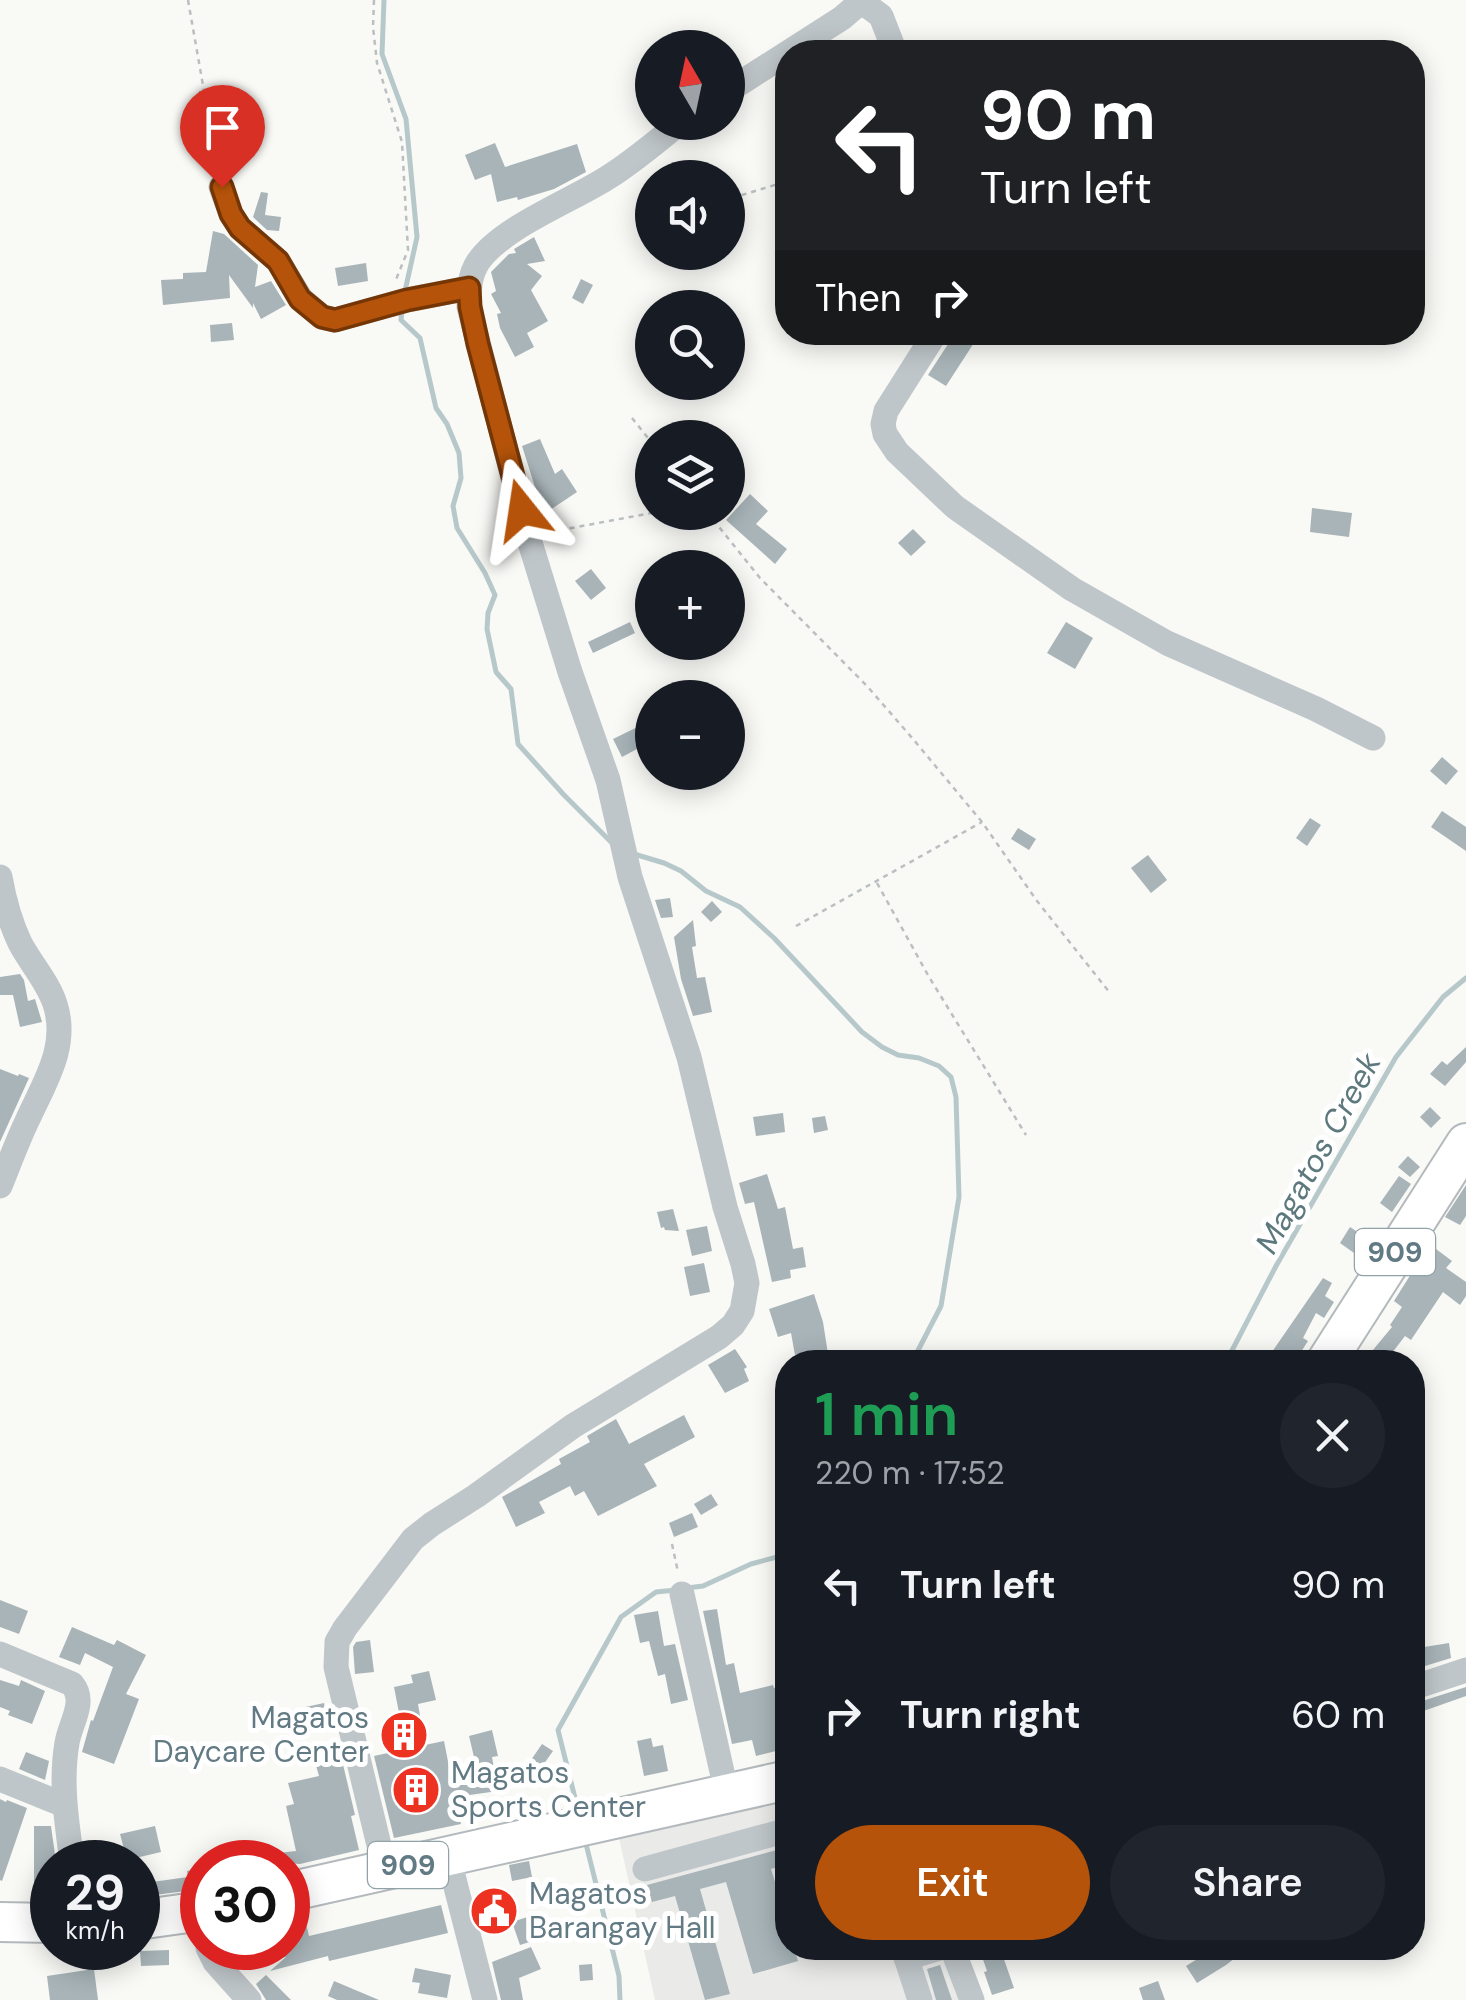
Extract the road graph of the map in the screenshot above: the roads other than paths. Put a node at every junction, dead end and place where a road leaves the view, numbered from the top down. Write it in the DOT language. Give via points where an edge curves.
graph roads {
  1 [pos="863,1"];
  2 [pos="807,40"];
  3 [pos="891,40"];
  4 [pos="775,60"];
  5 [pos="745,79"];
  6 [pos="658,140"];
  7 [pos="222,187"];
  8 [pos="469,288"];
  9 [pos="928,345"];
  10 [pos="1373,738"];
  11 [pos="0,877"];
  12 [pos="1466,1143"];
  13 [pos="1,1179"];
  14 [pos="1334,1350"];
  15 [pos="680,1583"];
  16 [pos="0,1654"];
  17 [pos="1466,1670"];
  18 [pos="1425,1684"];
  19 [pos="0,1779"];
  20 [pos="775,1783"];
  21 [pos="726,1794"];
  22 [pos="64,1805"];
  23 [pos="775,1834"];
  24 [pos="69,1840"];
  25 [pos="448,1856"];
  26 [pos="645,1869"];
  27 [pos="385,1870"];
  28 [pos="310,1887"];
  29 [pos="0,1922"];
  30 [pos="30,1923"];
  31 [pos="906,1960"];
  32 [pos="957,1960"];
  33 [pos="222,1970"];
  34 [pos="248,2000"];
  35 [pos="485,2000"];
  36 [pos="920,2000"];
  37 [pos="972,2000"];
  1 -- 2 [label="street"];
  1 -- 3 [label="street" via="881,16"];
  4 -- 5 [label="street"];
  6 -- 8 [label="street" via="608,178 502,240 480,260"];
  7 -- 8 [label="street" via="240,228 278,261 300,299 330,320"];
  8 -- 27 [label="street" via="528,536 690,1057 748,1284 742,1311 719,1337 573,1426 413,1539 344,1628 336,1668"];
  9 -- 10 [label="street" via="886,411 884,434 955,507 1072,589 1167,643"];
  11 -- 13 [label="street" via="11,922 51,994 60,1030 54,1065"];
  12 -- 14 [label="highway, 909"];
  15 -- 21 [label="street"];
  16 -- 22 [label="street" via="79,1693 66,1749"];
  17 -- 18 [label="street"];
  19 -- 22 [label="street"];
  20 -- 21 [label="highway, 909"];
  21 -- 25 [label="highway, 909"];
  22 -- 24 [label="street"];
  23 -- 26 [label="street"];
  25 -- 27 [label="highway, 909"];
  25 -- 35 [label="street"];
  27 -- 28 [label="highway, 909"];
  29 -- 30 [label="highway"];
  31 -- 36 [label="street"];
  32 -- 37 [label="street"];
  33 -- 34 [label="street"];
}
